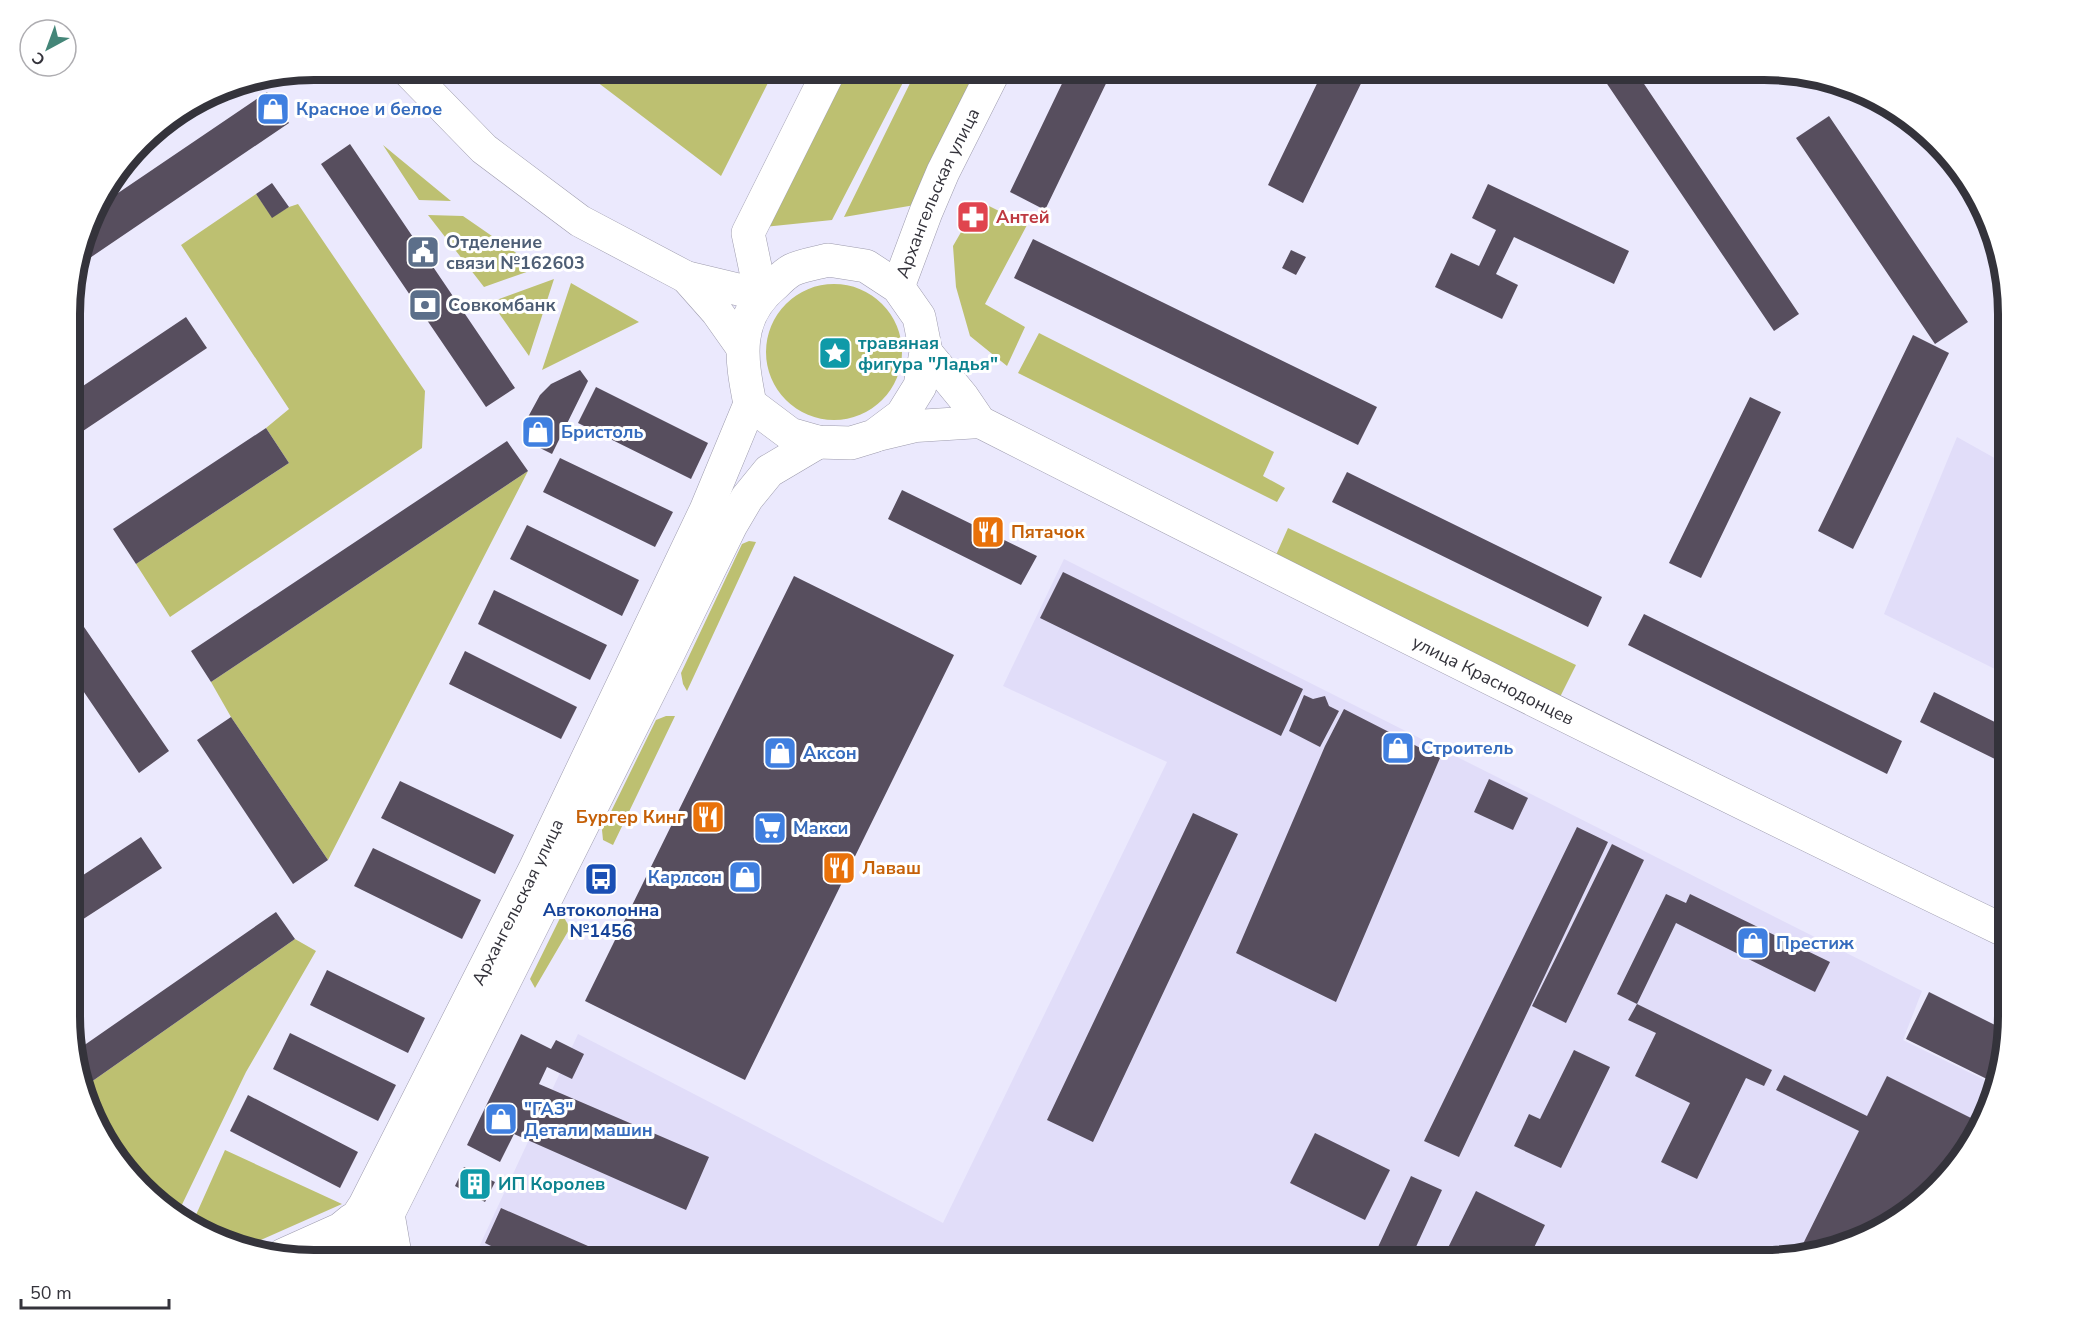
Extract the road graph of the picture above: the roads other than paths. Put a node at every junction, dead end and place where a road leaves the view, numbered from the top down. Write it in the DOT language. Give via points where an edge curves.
graph roads {
  1 [pos="417,80"];
  2 [pos="824,80"];
  3 [pos="989,80"];
  4 [pos="686,277"];
  5 [pos="898,287"];
  6 [pos="761,295"];
  7 [pos="741,346"];
  8 [pos="926,352"];
  9 [pos="750,404"];
  10 [pos="980,422"];
  11 [pos="874,436"];
  12 [pos="818,442"];
  13 [pos="1998,928"];
  14 [pos="377,1210"];
  15 [pos="297,1249"];
  16 [pos="339,1250"];
  17 [pos="363,1250"];
  18 [pos="392,1250"];
  1 -- 4 [label="main road" via="484,149 572,215"];
  2 -- 6 [label="main road" via="748,233"];
  3 -- 5 [label="main road, Архангельская улица" via="943,172"];
  4 -- 6 [label="main road"];
  4 -- 7 [label="main road"];
  5 -- 6 [label="main road" via="866,266 828,260 791,270"];
  5 -- 8 [label="main road" via="919,317"];
  6 -- 7 [label="main road" via="747,319"];
  7 -- 9 [label="main road"];
  8 -- 10 [label="main road, улица Краснодонцев"];
  8 -- 11 [label="main road" via="920,386 908,406"];
  9 -- 12 [label="main road" via="790,434"];
  9 -- 14 [label="main road, Архангельская улица" via="706,510"];
  10 -- 11 [label="main road" via="916,426"];
  10 -- 13 [label="main road, улица Краснодонцев" via="1708,788"];
  11 -- 12 [label="main road" via="851,443"];
  12 -- 14 [label="main road, Архангельская улица" via="769,471 730,525 668,656"];
  14 -- 15 [label="main road"];
  14 -- 16 [label="main road, Архангельская улица"];
  14 -- 17 [label="main road, Архангельская улица"];
  14 -- 18 [label="main road"];
}
